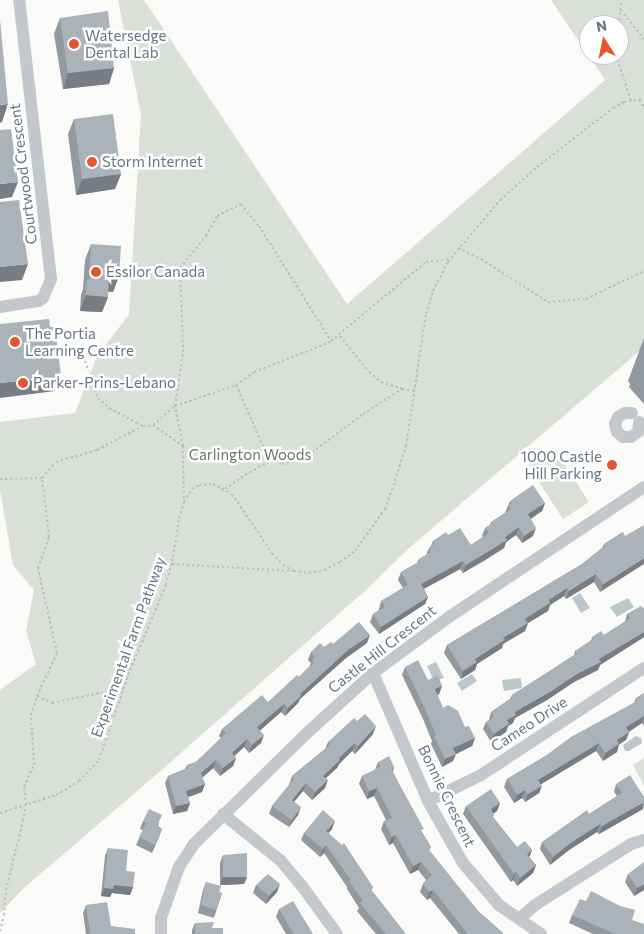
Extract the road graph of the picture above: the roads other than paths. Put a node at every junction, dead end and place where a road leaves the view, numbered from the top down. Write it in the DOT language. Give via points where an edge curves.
graph roads {
  1 [pos="19,0"];
  2 [pos="0,307"];
  3 [pos="644,487"];
  4 [pos="644,668"];
  5 [pos="373,673"];
  6 [pos="428,801"];
  7 [pos="223,814"];
  8 [pos="644,840"];
  9 [pos="519,919"];
  10 [pos="161,934"];
  11 [pos="338,934"];
  12 [pos="541,934"];
  1 -- 2 [label="street, Courtwood Crescent" via="51,279 39,301"];
  3 -- 5 [label="street, Castle Hill Crescent" via="449,617"];
  4 -- 6 [label="street, Cameo Drive" via="481,775"];
  5 -- 6 [label="street, Bonnie Crescent"];
  5 -- 7 [label="street, Castle Hill Crescent"];
  6 -- 9 [label="street, Bonnie Crescent" via="463,863 499,905"];
  7 -- 10 [label="street, Castle Hill Crescent" via="194,844 179,867 161,918"];
  7 -- 11 [label="street" via="281,861"];
  8 -- 9 [label="street" via="630,844 535,905"];
  9 -- 12 [label="street, Bonnie Crescent"];
}
